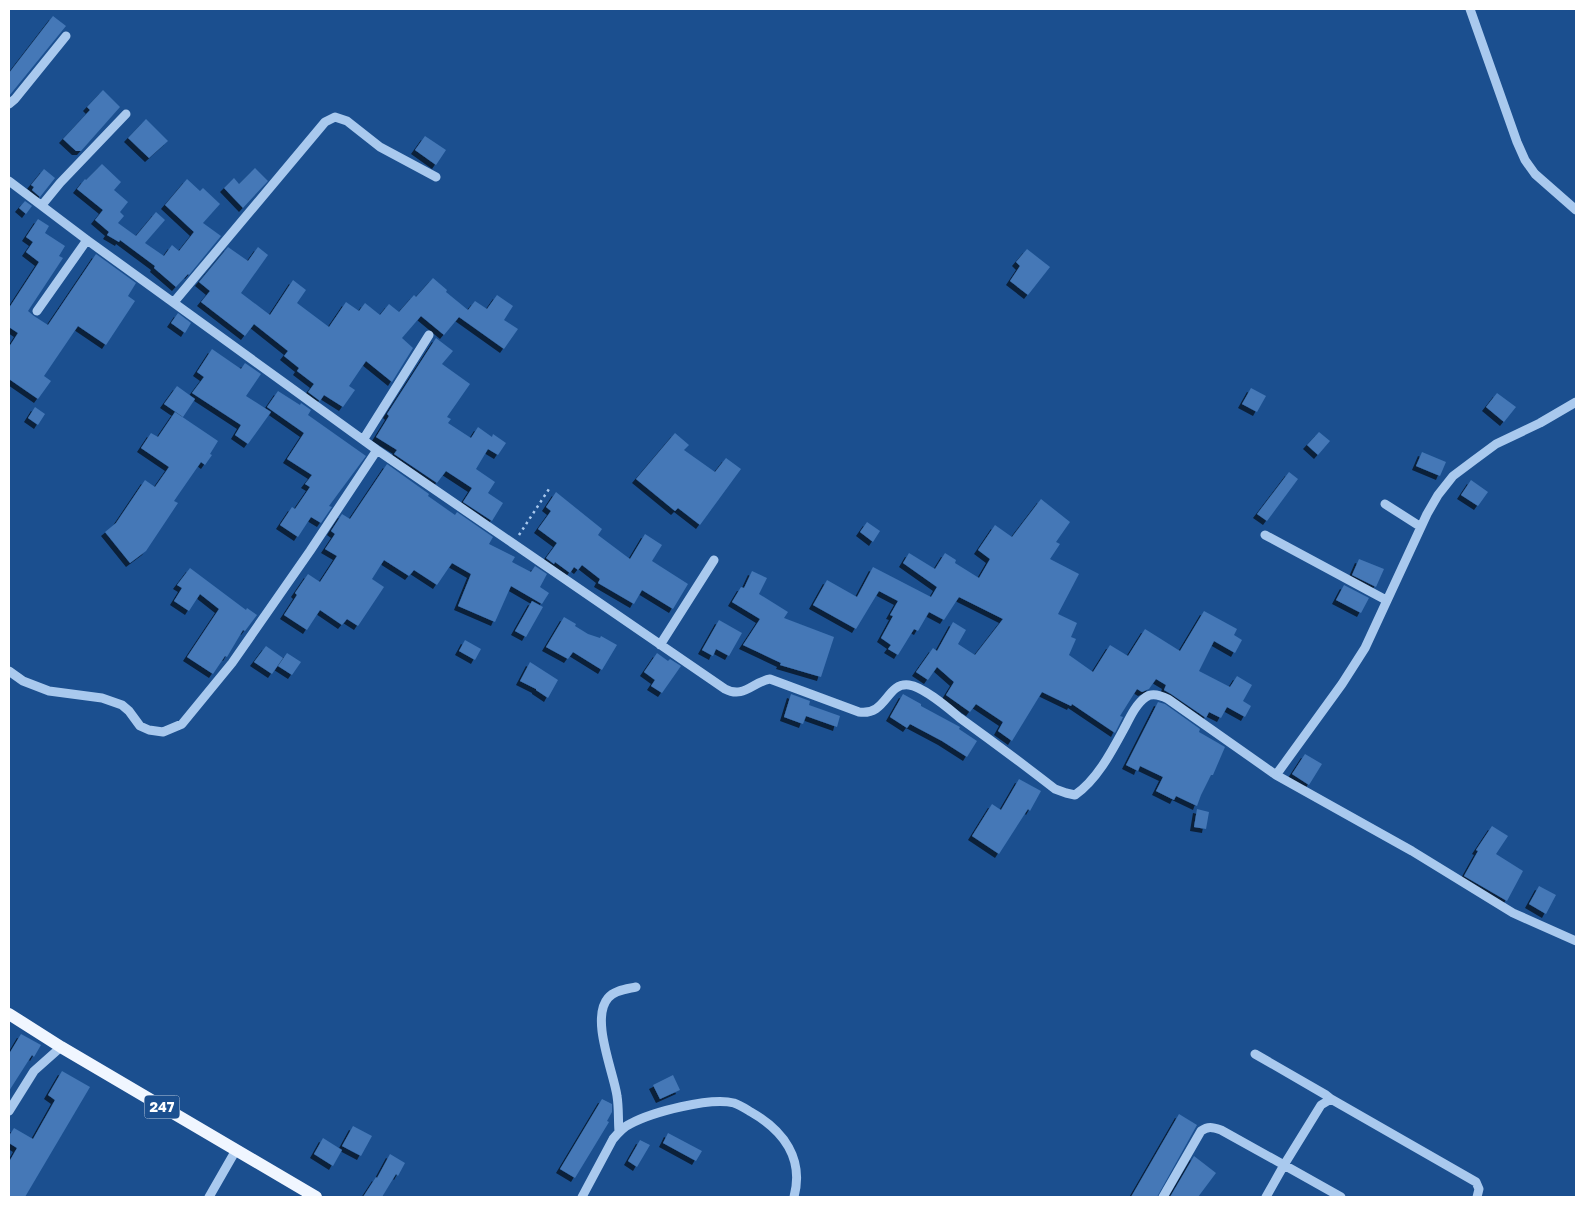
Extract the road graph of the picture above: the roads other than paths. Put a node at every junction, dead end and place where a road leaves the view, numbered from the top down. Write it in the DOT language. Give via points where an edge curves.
graph roads {
  1 [pos="1470,9"];
  2 [pos="66,36"];
  3 [pos="9,104"];
  4 [pos="126,114"];
  5 [pos="436,177"];
  6 [pos="9,181"];
  7 [pos="42,205"];
  8 [pos="1576,210"];
  9 [pos="87,240"];
  10 [pos="174,302"];
  11 [pos="37,312"];
  12 [pos="429,335"];
  13 [pos="1576,402"];
  14 [pos="363,440"];
  15 [pos="377,450"];
  16 [pos="1384,504"];
  17 [pos="1421,527"];
  18 [pos="1264,535"];
  19 [pos="714,560"];
  20 [pos="1386,600"];
  21 [pos="660,645"];
  22 [pos="9,671"];
  23 [pos="1276,775"];
  24 [pos="1576,941"];
  25 [pos="636,987"];
  26 [pos="9,1014"];
  27 [pos="61,1047"];
  28 [pos="1255,1054"];
  29 [pos="1331,1100"];
  30 [pos="9,1111"];
  31 [pos="619,1131"];
  32 [pos="236,1150"];
  33 [pos="1284,1166"];
  34 [pos="209,1197"];
  35 [pos="316,1197"];
  36 [pos="582,1197"];
  37 [pos="794,1197"];
  38 [pos="1163,1197"];
  39 [pos="1266,1197"];
  40 [pos="1341,1197"];
  41 [pos="1477,1197"];
  1 -- 8 [label="street" via="1525,160 1535,174"];
  2 -- 3 [label="street"];
  4 -- 7 [label="street"];
  5 -- 10 [label="street" via="380,147 347,120 335,117 324,122"];
  6 -- 7 [label="street"];
  7 -- 9 [label="street"];
  9 -- 10 [label="street"];
  9 -- 11 [label="street"];
  10 -- 14 [label="street"];
  12 -- 14 [label="street"];
  13 -- 17 [label="street" via="1496,444 1453,476 1438,495"];
  14 -- 15 [label="street"];
  15 -- 21 [label="street"];
  15 -- 22 [label="street" via="232,663 182,724 158,732 141,727 122,705 102,698 49,691 23,681"];
  16 -- 17 [label="street"];
  17 -- 20 [label="street"];
  18 -- 20 [label="street"];
  19 -- 21 [label="street"];
  20 -- 23 [label="street" via="1354,667"];
  21 -- 23 [label="street" via="732,693 770,679 868,714 875,711 894,689 910,684 1066,793 1075,794 1084,789 1108,756 1135,708 1153,694 1168,699"];
  23 -- 24 [label="street" via="1412,851 1513,913"];
  25 -- 31 [label="street" via="615,992 603,1008 602,1035 617,1096"];
  26 -- 27 [label="main road, 247"];
  27 -- 30 [label="street" via="34,1071"];
  27 -- 32 [label="main road, 247"];
  28 -- 29 [label="street"];
  29 -- 33 [label="street" via="1321,1105"];
  29 -- 41 [label="street" via="1476,1182 1479,1189"];
  31 -- 36 [label="street"];
  31 -- 37 [label="street" via="630,1124 692,1104 735,1103 774,1128 788,1145 796,1164"];
  32 -- 34 [label="street"];
  32 -- 35 [label="main road, 247"];
  33 -- 38 [label="street" via="1221,1130 1206,1128"];
  33 -- 39 [label="street"];
  33 -- 40 [label="street"];
}
